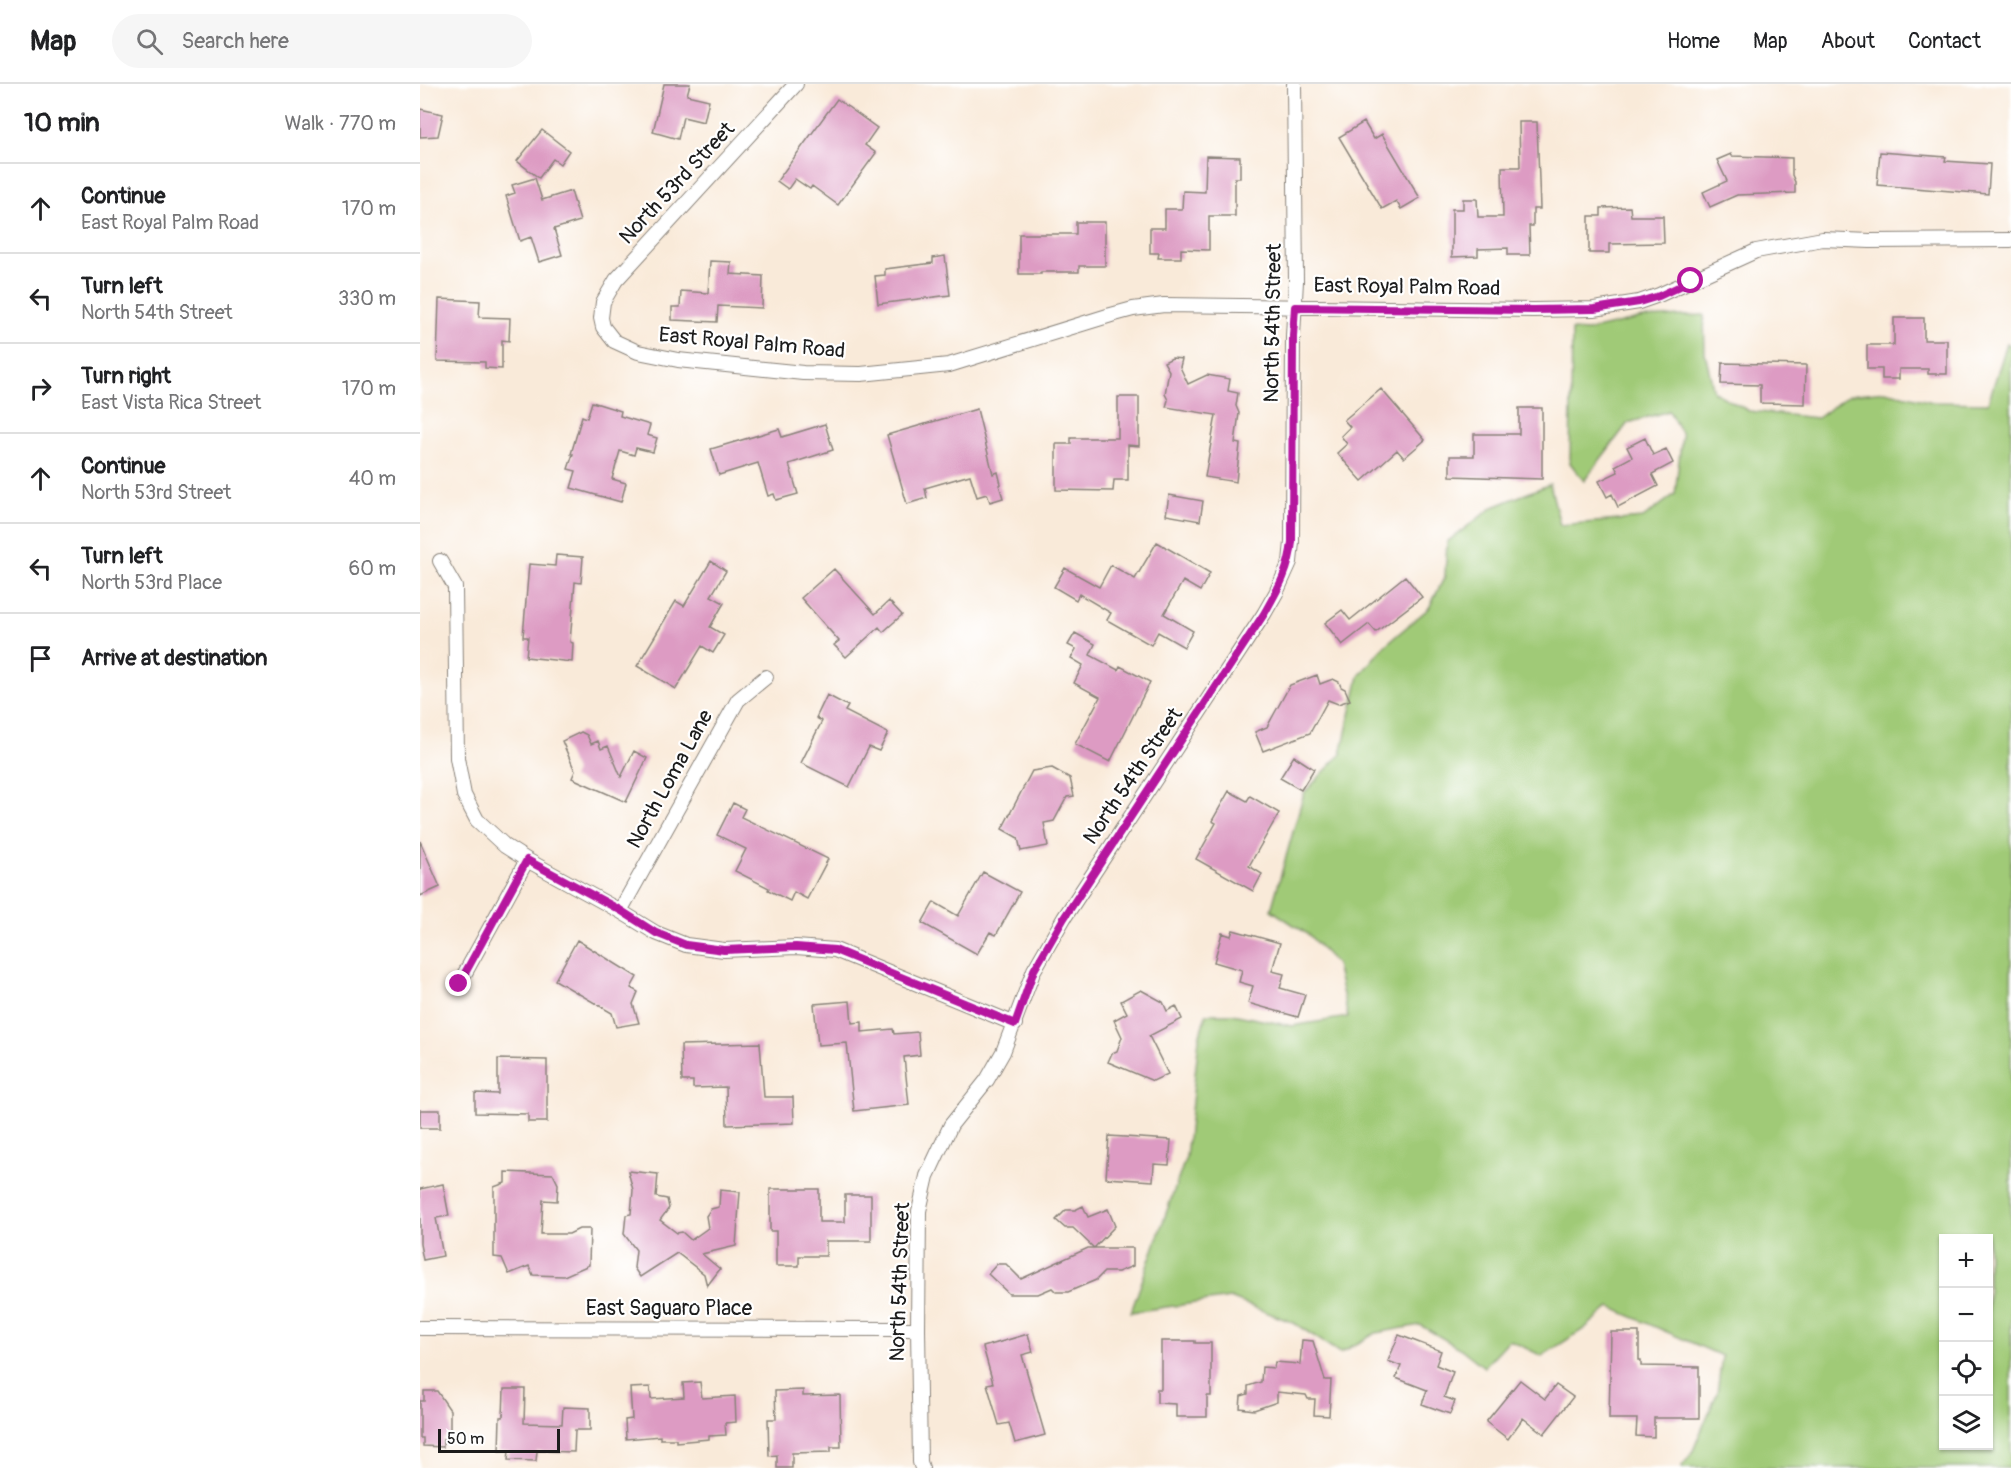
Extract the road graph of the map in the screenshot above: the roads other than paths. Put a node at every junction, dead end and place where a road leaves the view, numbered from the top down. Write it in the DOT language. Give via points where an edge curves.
graph roads {
  1 [pos="796,84"];
  2 [pos="1294,84"];
  3 [pos="2011,240"];
  4 [pos="1295,307"];
  5 [pos="601,318"];
  6 [pos="440,561"];
  7 [pos="766,677"];
  8 [pos="527,860"];
  9 [pos="620,910"];
  10 [pos="459,984"];
  11 [pos="1015,1024"];
  12 [pos="420,1328"];
  13 [pos="918,1329"];
  14 [pos="922,1468"];
  1 -- 5 [label="street, North 53rd Street" via="616,280 603,302"];
  2 -- 4 [label="street, North 54th Street"];
  3 -- 4 [label="street, East Royal Palm Road" via="1823,239 1785,245 1756,251 1659,296 1594,309"];
  4 -- 5 [label="street, East Royal Palm Road" via="1164,305 1133,309 949,365 852,374 748,368 638,352 614,341"];
  4 -- 11 [label="street, North 54th Street" via="1290,562 1264,614 1064,918 1034,970"];
  6 -- 8 [label="street" via="455,587 458,758 464,795 477,820"];
  7 -- 9 [label="street, North Loma Lane" via="738,700"];
  8 -- 9 [label="street"];
  8 -- 10 [label="street"];
  9 -- 11 [label="street" via="656,933 686,945 724,950 835,950"];
  11 -- 13 [label="street, North 54th Street" via="987,1080 951,1125 927,1176 919,1211"];
  12 -- 13 [label="street, East Saguaro Place"];
  13 -- 14 [label="street, North 54th Street"];
}
